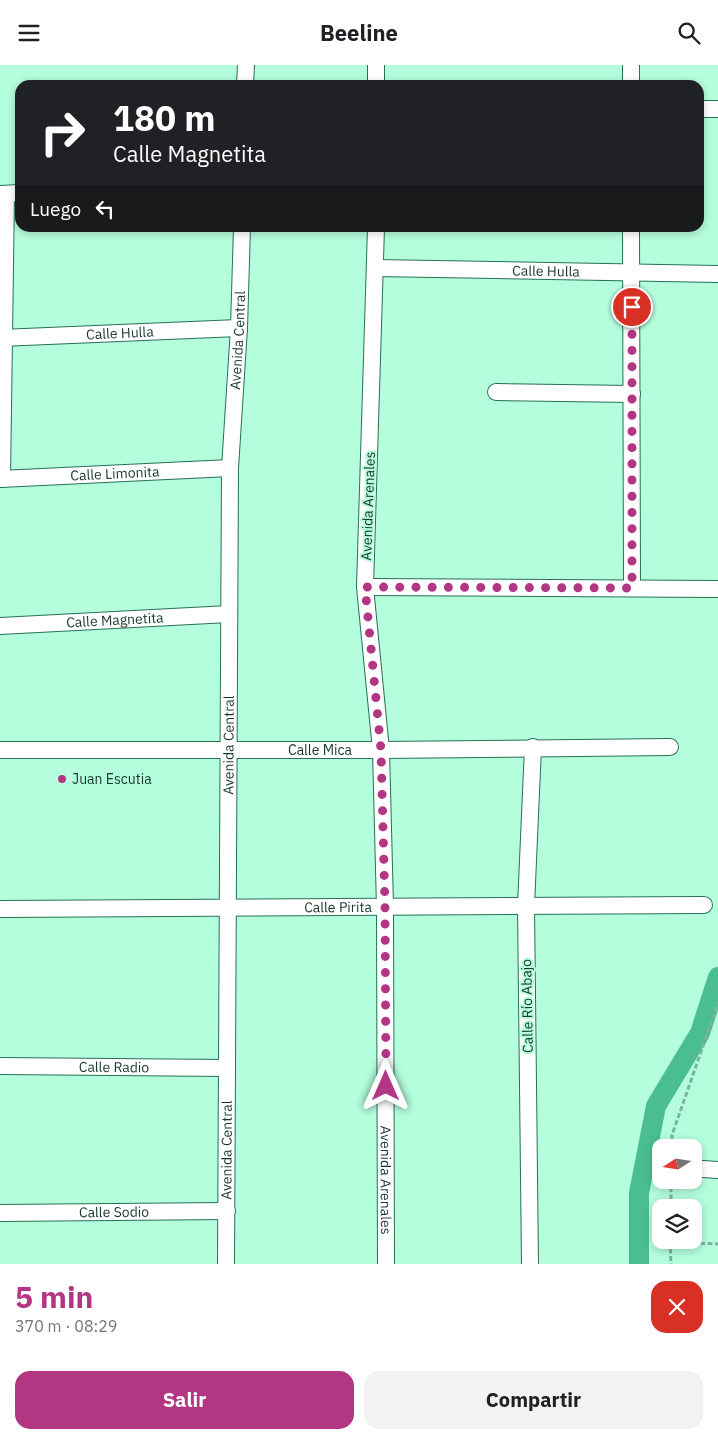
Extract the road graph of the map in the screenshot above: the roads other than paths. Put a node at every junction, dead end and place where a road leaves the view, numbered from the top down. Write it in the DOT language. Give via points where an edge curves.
graph roads {
  1 [pos="246,65"];
  2 [pos="376,65"];
  3 [pos="631,65"];
  4 [pos="246,80"];
  5 [pos="376,80"];
  6 [pos="631,80"];
  7 [pos="704,109"];
  8 [pos="718,109"];
  9 [pos="9,194"];
  10 [pos="242,232"];
  11 [pos="376,232"];
  12 [pos="631,232"];
  13 [pos="375,268"];
  14 [pos="632,272"];
  15 [pos="718,273"];
  16 [pos="239,328"];
  17 [pos="2,338"];
  18 [pos="496,392"];
  19 [pos="632,393"];
  20 [pos="230,468"];
  21 [pos="1,479"];
  22 [pos="365,587"];
  23 [pos="632,588"];
  24 [pos="718,589"];
  25 [pos="229,614"];
  26 [pos="0,626"];
  27 [pos="533,747"];
  28 [pos="670,747"];
  29 [pos="0,750"];
  30 [pos="229,750"];
  31 [pos="381,750"];
  32 [pos="704,905"];
  33 [pos="526,906"];
  34 [pos="385,907"];
  35 [pos="0,909"];
  36 [pos="228,909"];
  37 [pos="0,1066"];
  38 [pos="227,1068"];
  39 [pos="226,1211"];
  40 [pos="0,1213"];
  41 [pos="226,1264"];
  42 [pos="386,1264"];
  43 [pos="530,1264"];
  1 -- 4 [label="street"];
  2 -- 5 [label="street"];
  3 -- 6 [label="street"];
  7 -- 8 [label="street"];
  9 -- 17 [label="street"];
  10 -- 16 [label="street, Avenida Central"];
  11 -- 13 [label="street, Avenida Arenales"];
  12 -- 14 [label="street"];
  13 -- 14 [label="street, Calle Hulla"];
  13 -- 22 [label="street, Avenida Arenales"];
  14 -- 15 [label="street, Calle Hulla"];
  14 -- 19 [label="street"];
  16 -- 17 [label="street, Calle Hulla"];
  16 -- 20 [label="street, Avenida Central"];
  17 -- 21 [label="street"];
  18 -- 19 [label="street"];
  19 -- 23 [label="street"];
  20 -- 21 [label="street, Calle Limonita"];
  20 -- 25 [label="street, Avenida Central"];
  22 -- 23 [label="street"];
  22 -- 31 [label="street, Avenida Arenales"];
  23 -- 24 [label="street"];
  25 -- 26 [label="street, Calle Magnetita"];
  25 -- 30 [label="street, Avenida Central"];
  27 -- 28 [label="street, Calle Mica"];
  27 -- 31 [label="street, Calle Mica"];
  27 -- 33 [label="street, Calle Río Abajo"];
  29 -- 30 [label="street, Calle Mica"];
  30 -- 31 [label="street, Calle Mica"];
  30 -- 36 [label="street, Avenida Central"];
  31 -- 34 [label="street, Avenida Arenales"];
  32 -- 33 [label="street, Calle Pirita"];
  33 -- 34 [label="street, Calle Pirita"];
  33 -- 43 [label="street, Calle Río Abajo"];
  34 -- 36 [label="street, Calle Pirita"];
  34 -- 42 [label="street, Avenida Arenales"];
  35 -- 36 [label="street, Calle Pirita"];
  36 -- 38 [label="street, Avenida Central"];
  37 -- 38 [label="street, Calle Radio"];
  38 -- 39 [label="street, Avenida Central"];
  39 -- 40 [label="street, Calle Sodio"];
  39 -- 41 [label="street, Avenida Central"];
}
